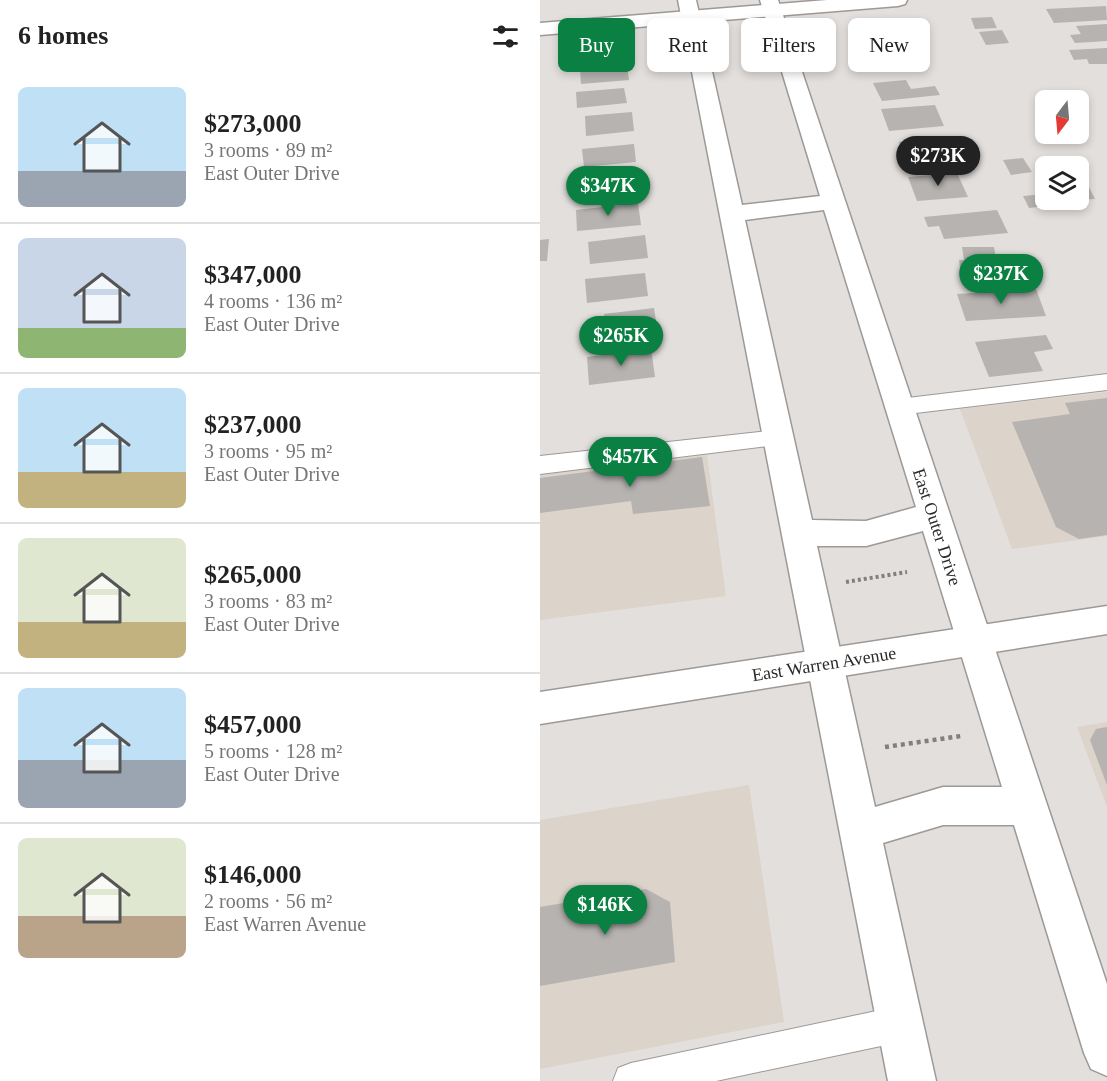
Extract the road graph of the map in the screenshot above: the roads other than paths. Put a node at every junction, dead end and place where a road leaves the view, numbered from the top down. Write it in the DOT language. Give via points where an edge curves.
graph roads {
  1 [pos="898,0"];
  2 [pos="771,5"];
  3 [pos="689,8"];
  4 [pos="540,29"];
  5 [pos="833,202"];
  6 [pos="731,214"];
  7 [pos="1107,382"];
  8 [pos="899,407"];
  9 [pos="777,438"];
  10 [pos="540,465"];
  11 [pos="933,514"];
  12 [pos="796,531"];
  13 [pos="1107,620"];
  14 [pos="974,641"];
  15 [pos="824,664"];
  16 [pos="540,708"];
  17 [pos="1027,806"];
  18 [pos="861,832"];
  19 [pos="1096,985"];
  20 [pos="900,1024"];
  21 [pos="1107,1053"];
  22 [pos="631,1081"];
  23 [pos="912,1081"];
  1 -- 2 [label="street"];
  2 -- 3 [label="street"];
  2 -- 5 [label="street, East Outer Drive"];
  3 -- 4 [label="street"];
  3 -- 6 [label="street"];
  5 -- 6 [label="street"];
  5 -- 8 [label="street, East Outer Drive"];
  6 -- 9 [label="street"];
  7 -- 8 [label="lane"];
  8 -- 11 [label="street, East Outer Drive"];
  9 -- 10 [label="lane"];
  9 -- 12 [label="street"];
  11 -- 12 [label="street" via="866,536"];
  11 -- 14 [label="street, East Outer Drive"];
  12 -- 15 [label="street"];
  13 -- 14 [label="street, East Warren Avenue"];
  14 -- 15 [label="street, East Warren Avenue"];
  14 -- 17 [label="street, East Outer Drive"];
  15 -- 16 [label="street, East Warren Avenue"];
  15 -- 18 [label="street"];
  17 -- 18 [label="street" via="943,806"];
  17 -- 19 [label="street, East Outer Drive"];
  18 -- 20 [label="street"];
  19 -- 21 [label="street, East Outer Drive"];
  20 -- 22 [label="lane"];
  20 -- 23 [label="street"];
}
